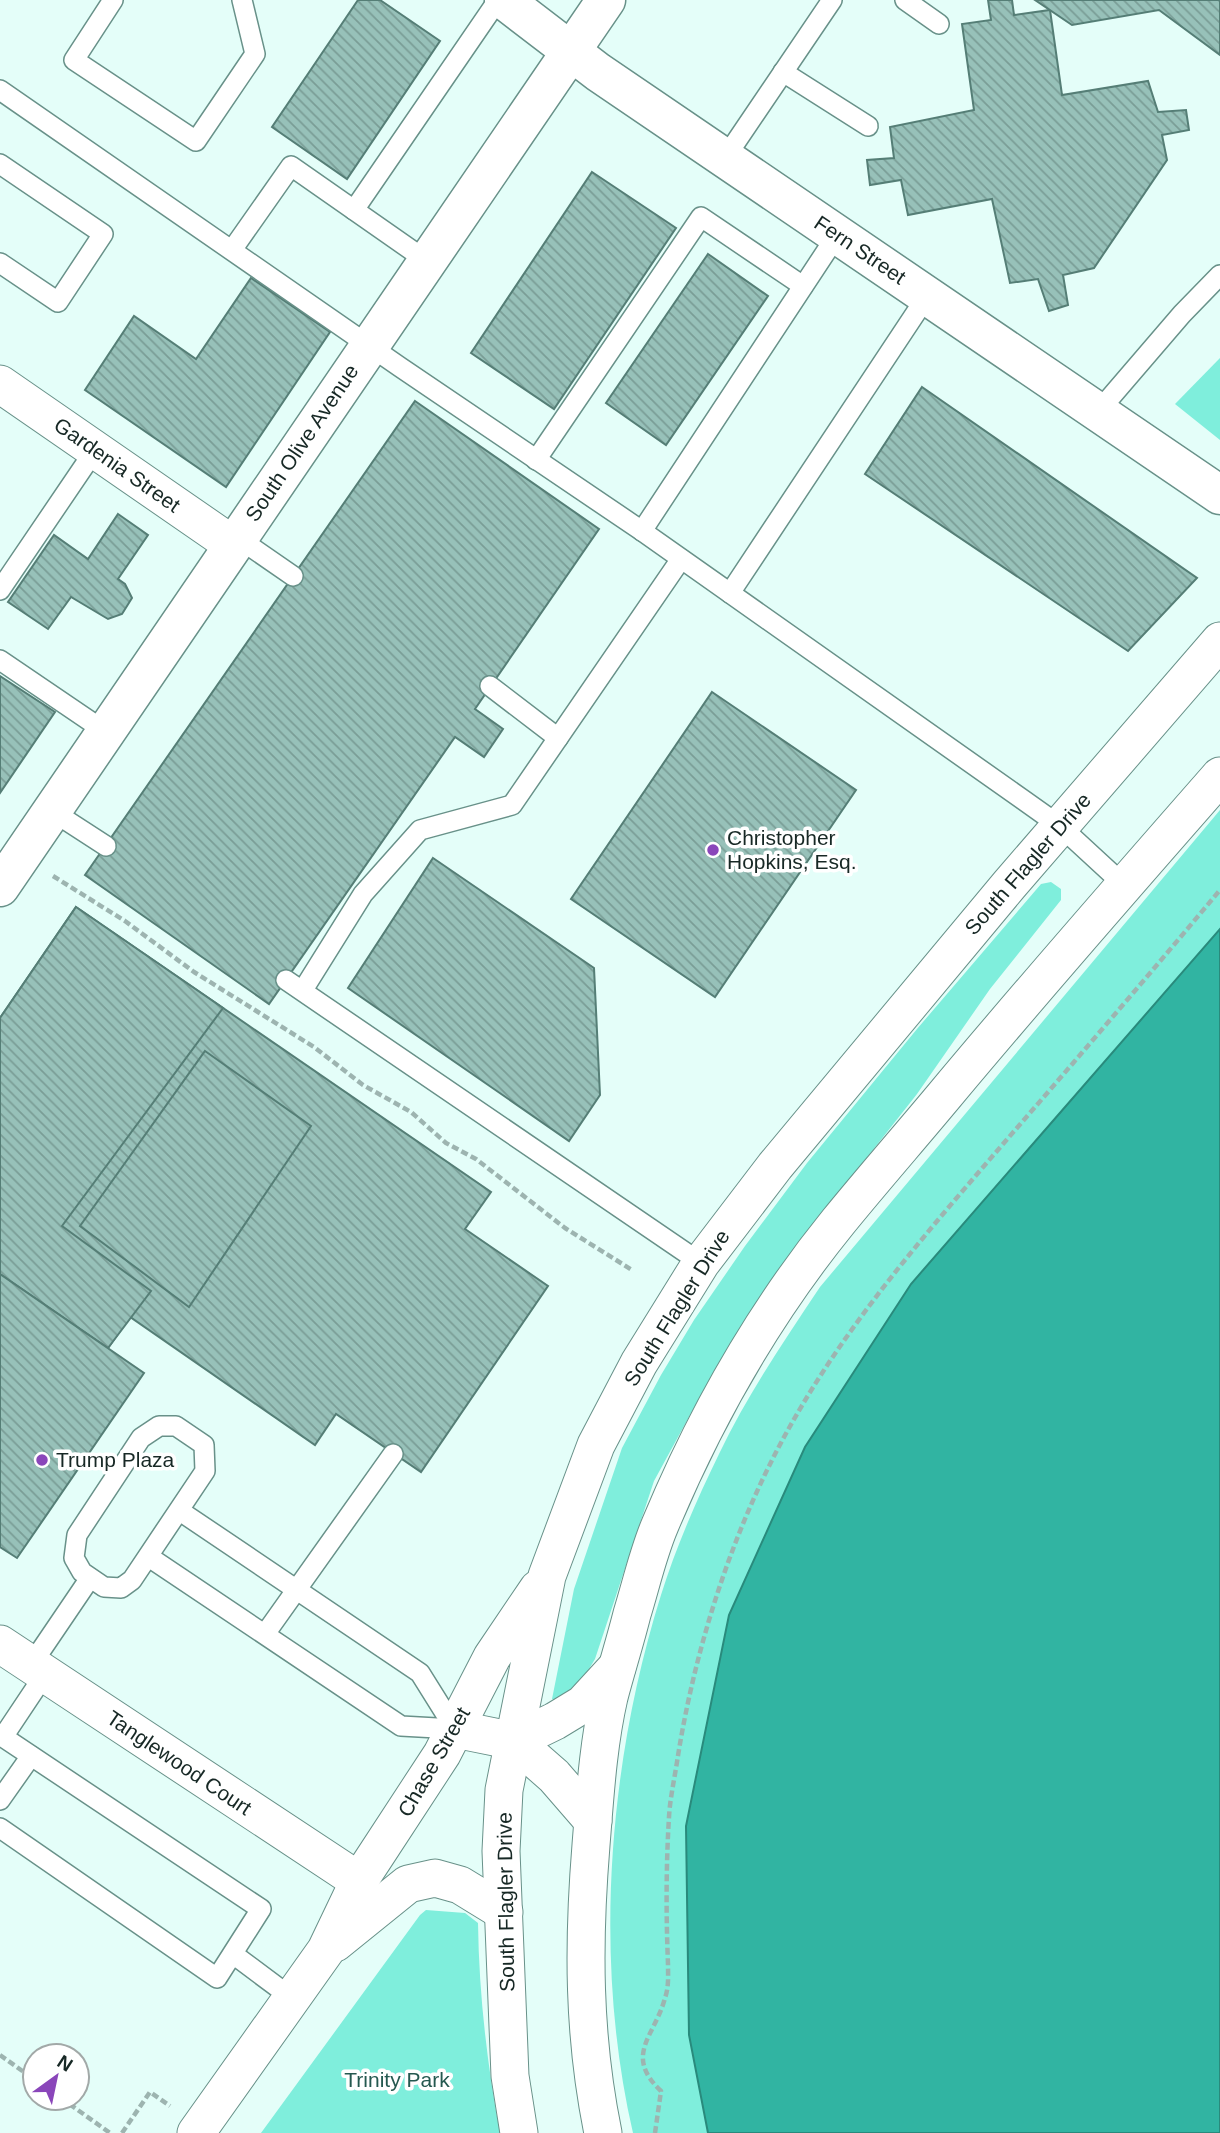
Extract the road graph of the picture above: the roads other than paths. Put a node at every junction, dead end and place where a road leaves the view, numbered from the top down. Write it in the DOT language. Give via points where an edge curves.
graph roads {
  1 [pos="113,0"];
  2 [pos="242,0"];
  3 [pos="498,0"];
  4 [pos="504,0"];
  5 [pos="606,0"];
  6 [pos="832,0"];
  7 [pos="905,0"];
  8 [pos="939,24"];
  9 [pos="570,52"];
  10 [pos="783,72"];
  11 [pos="0,90"];
  12 [pos="868,126"];
  13 [pos="725,159"];
  14 [pos="0,164"];
  15 [pos="354,209"];
  16 [pos="837,235"];
  17 [pos="232,250"];
  18 [pos="427,261"];
  19 [pos="0,263"];
  20 [pos="1220,275"];
  21 [pos="803,286"];
  22 [pos="927,296"];
  23 [pos="369,345"];
  24 [pos="0,384"];
  25 [pos="1097,413"];
  26 [pos="96,450"];
  27 [pos="536,460"];
  28 [pos="1220,495"];
  29 [pos="642,531"];
  30 [pos="236,541"];
  31 [pos="681,559"];
  32 [pos="293,576"];
  33 [pos="0,590"];
  34 [pos="730,593"];
  35 [pos="1220,641"];
  36 [pos="0,660"];
  37 [pos="490,686"];
  38 [pos="106,732"];
  39 [pos="558,738"];
  40 [pos="1220,776"];
  41 [pos="52,811"];
  42 [pos="1060,826"];
  43 [pos="106,845"];
  44 [pos="1124,885"];
  45 [pos="0,887"];
  46 [pos="701,1263"];
  47 [pos="393,1454"];
  48 [pos="180,1511"];
  49 [pos="149,1557"];
  50 [pos="547,1577"];
  51 [pos="90,1578"];
  52 [pos="297,1589"];
  53 [pos="265,1634"];
  54 [pos="0,1644"];
  55 [pos="618,1666"];
  56 [pos="38,1669"];
  57 [pos="455,1729"];
  58 [pos="2,1736"];
  59 [pos="514,1741"];
  60 [pos="31,1756"];
  61 [pos="0,1800"];
  62 [pos="593,1821"];
  63 [pos="0,1828"];
  64 [pos="359,1881"];
  65 [pos="504,1912"];
  66 [pos="326,1950"];
  67 [pos="233,1954"];
  68 [pos="292,1998"];
  69 [pos="195,2133"];
  70 [pos="519,2133"];
  71 [pos="603,2133"];
  1 -- 2 [label="lane" via="74,60 196,141 255,54"];
  3 -- 15 [label="lane"];
  4 -- 9 [label="street, Fern Street"];
  5 -- 9 [label="street, South Olive Avenue"];
  6 -- 10 [label="lane"];
  7 -- 8 [label="lane"];
  9 -- 13 [label="street, Fern Street"];
  9 -- 18 [label="street, South Olive Avenue"];
  10 -- 12 [label="lane"];
  10 -- 13 [label="lane"];
  11 -- 17 [label="lane"];
  13 -- 16 [label="street, Fern Street"];
  14 -- 19 [label="lane" via="103,234 58,302"];
  15 -- 17 [label="lane" via="291,166"];
  15 -- 18 [label="lane"];
  16 -- 21 [label="lane"];
  16 -- 22 [label="street, Fern Street"];
  17 -- 23 [label="lane"];
  18 -- 23 [label="street, South Olive Avenue"];
  20 -- 25 [label="lane"];
  21 -- 27 [label="lane" via="701,217"];
  21 -- 29 [label="lane"];
  22 -- 25 [label="street, Fern Street"];
  22 -- 34 [label="lane"];
  23 -- 27 [label="lane"];
  23 -- 30 [label="street, South Olive Avenue"];
  24 -- 26 [label="street, Gardenia Street"];
  25 -- 28 [label="street, Fern Street"];
  26 -- 30 [label="street, Gardenia Street"];
  26 -- 33 [label="lane"];
  27 -- 29 [label="lane"];
  29 -- 31 [label="lane"];
  30 -- 32 [label="lane"];
  30 -- 38 [label="street, South Olive Avenue"];
  31 -- 34 [label="lane"];
  31 -- 39 [label="lane"];
  34 -- 42 [label="lane"];
  35 -- 42 [label="street, South Flagler Drive"];
  36 -- 38 [label="lane"];
  37 -- 39 [label="lane"];
  38 -- 41 [label="street, South Olive Avenue"];
  39 -- 46 [label="lane" via="512,805 420,830 363,894 295,985"];
  40 -- 44 [label="street"];
  41 -- 43 [label="lane"];
  41 -- 45 [label="street, South Olive Avenue"];
  42 -- 44 [label="lane"];
  42 -- 46 [label="street, South Flagler Drive" via="820,1112"];
  44 -- 55 [label="street" via="836,1224 770,1317 718,1404 658,1530"];
  46 -- 50 [label="street, South Flagler Drive" via="639,1363 596,1445"];
  47 -- 52 [label="lane"];
  48 -- 49 [label="lane"];
  48 -- 51 [label="lane" via="205,1471 204,1445 176,1426 159,1426 141,1438 76,1535 74,1558"];
  48 -- 52 [label="lane"];
  49 -- 51 [label="lane" via="121,1588 104,1587"];
  49 -- 53 [label="lane"];
  50 -- 57 [label="street, Chase Street" via="492,1657"];
  50 -- 59 [label="street, South Flagler Drive"];
  51 -- 56 [label="lane"];
  52 -- 53 [label="lane"];
  52 -- 57 [label="lane" via="420,1673"];
  53 -- 57 [label="lane" via="401,1726"];
  54 -- 56 [label="street, Tanglewood Court"];
  55 -- 59 [label="street" via="583,1704"];
  55 -- 62 [label="street"];
  56 -- 58 [label="lane"];
  56 -- 64 [label="street, Tanglewood Court"];
  57 -- 59 [label="street"];
  57 -- 64 [label="street, Chase Street"];
  58 -- 60 [label="lane"];
  59 -- 62 [label="street" via="554,1776"];
  59 -- 65 [label="street, South Flagler Drive" via="504,1790"];
  60 -- 61 [label="lane"];
  60 -- 67 [label="lane" via="261,1909"];
  62 -- 71 [label="street" via="586,1908 586,2015"];
  63 -- 67 [label="lane" via="217,1978"];
  64 -- 66 [label="street, Chase Street"];
  65 -- 66 [label="street, Chase Street" via="460,1885 435,1878 408,1884"];
  65 -- 70 [label="street, South Flagler Drive" via="510,2076"];
  66 -- 68 [label="street, Chase Street"];
  67 -- 68 [label="lane"];
  68 -- 69 [label="street, Chase Street"];
}
